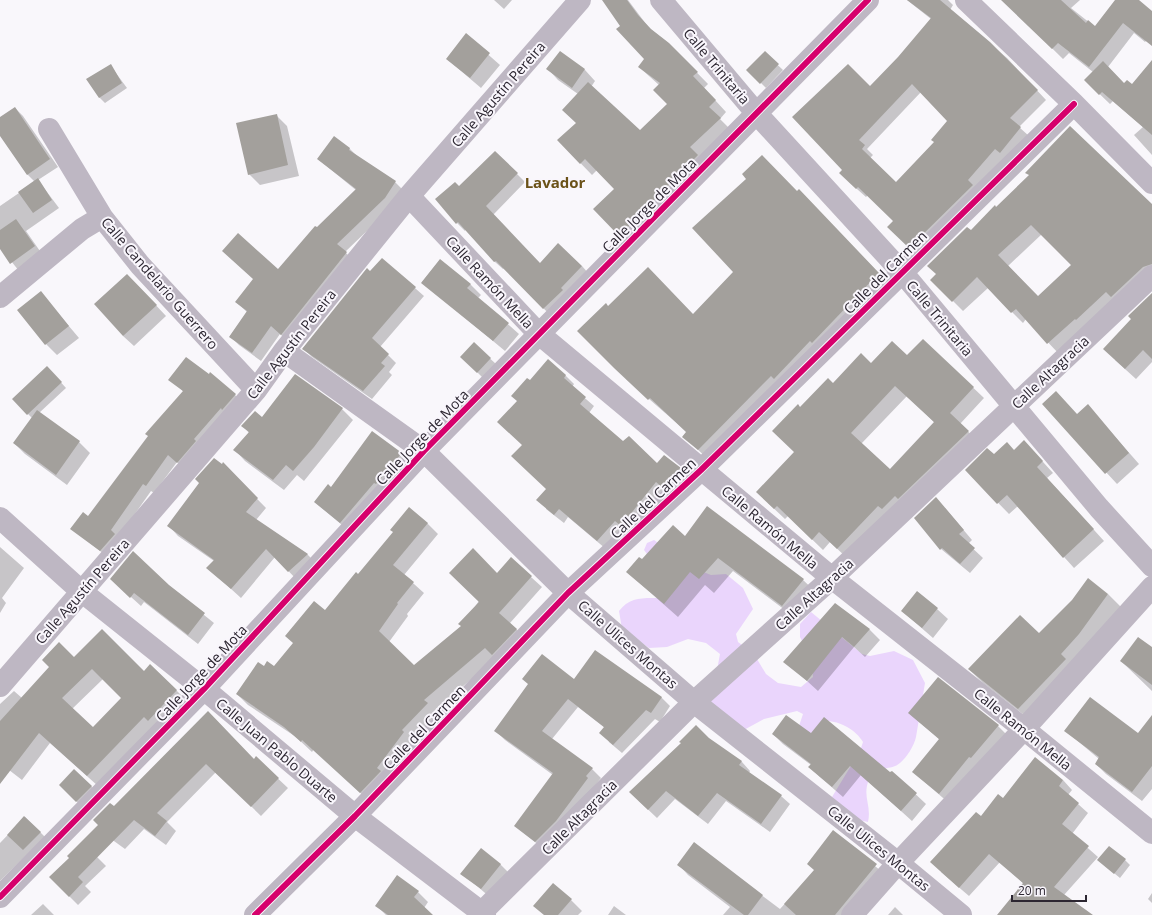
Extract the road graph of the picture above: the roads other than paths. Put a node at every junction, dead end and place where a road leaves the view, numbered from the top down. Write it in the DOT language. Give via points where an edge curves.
graph roads {
  1 [pos="580,0"];
  2 [pos="661,0"];
  3 [pos="868,0"];
  4 [pos="966,0"];
  5 [pos="1074,104"];
  6 [pos="757,114"];
  7 [pos="49,129"];
  8 [pos="1152,183"];
  9 [pos="409,196"];
  10 [pos="102,217"];
  11 [pos="902,272"];
  12 [pos="1152,276"];
  13 [pos="0,298"];
  14 [pos="538,333"];
  15 [pos="284,351"];
  16 [pos="256,390"];
  17 [pos="1013,406"];
  18 [pos="424,450"];
  19 [pos="701,470"];
  20 [pos="0,518"];
  21 [pos="1152,566"];
  22 [pos="832,578"];
  23 [pos="1152,587"];
  24 [pos="81,591"];
  25 [pos="568,593"];
  26 [pos="0,686"];
  27 [pos="204,689"];
  28 [pos="694,702"];
  29 [pos="1024,729"];
  30 [pos="355,816"];
  31 [pos="1152,833"];
  32 [pos="898,863"];
  33 [pos="0,896"];
  34 [pos="482,914"];
  35 [pos="255,915"];
  36 [pos="852,915"];
  37 [pos="960,915"];
  1 -- 9 [label="street, Calle Agustín Pereira"];
  2 -- 6 [label="street, Calle Trinitaria"];
  3 -- 6 [label="street, Calle Jorge de Mota"];
  4 -- 5 [label="street"];
  5 -- 8 [label="street"];
  5 -- 11 [label="street, Calle del Carmen"];
  6 -- 11 [label="street, Calle Trinitaria"];
  6 -- 14 [label="street, Calle Jorge de Mota"];
  7 -- 10 [label="street, Calle Candelario Guerrero"];
  9 -- 14 [label="street, Calle Ramón Mella"];
  9 -- 15 [label="street, Calle Agustín Pereira"];
  10 -- 13 [label="street" via="82,229"];
  10 -- 16 [label="street, Calle Candelario Guerrero" via="140,265"];
  11 -- 17 [label="street, Calle Trinitaria"];
  11 -- 19 [label="street, Calle del Carmen"];
  12 -- 17 [label="street, Calle Altagracia"];
  14 -- 18 [label="street, Calle Jorge de Mota"];
  14 -- 19 [label="street, Calle Ramón Mella"];
  15 -- 16 [label="street, Calle Agustín Pereira"];
  15 -- 18 [label="street, Calle Ulices Montas"];
  16 -- 24 [label="street, Calle Agustín Pereira"];
  17 -- 21 [label="street, Calle Trinitaria"];
  17 -- 22 [label="street, Calle Altagracia"];
  18 -- 25 [label="street, Calle Ulices Montas"];
  18 -- 27 [label="street, Calle Jorge de Mota"];
  19 -- 22 [label="street, Calle Ramón Mella"];
  19 -- 25 [label="street, Calle del Carmen"];
  20 -- 24 [label="street, Calle Juan Pablo Duarte"];
  22 -- 28 [label="street, Calle Altagracia"];
  22 -- 29 [label="street, Calle Ramón Mella"];
  23 -- 29 [label="street"];
  24 -- 26 [label="street, Calle Agustín Pereira"];
  24 -- 27 [label="street, Calle Juan Pablo Duarte"];
  25 -- 28 [label="street, Calle Ulices Montas"];
  25 -- 30 [label="street, Calle del Carmen"];
  27 -- 30 [label="street, Calle Juan Pablo Duarte"];
  27 -- 33 [label="street, Calle Jorge de Mota"];
  28 -- 32 [label="street, Calle Ulices Montas"];
  28 -- 34 [label="street, Calle Altagracia"];
  29 -- 31 [label="street, Calle Ramón Mella"];
  29 -- 32 [label="street"];
  30 -- 34 [label="street, Calle Juan Pablo Duarte"];
  30 -- 35 [label="street, Calle del Carmen"];
  32 -- 36 [label="street"];
  32 -- 37 [label="street, Calle Ulices Montas"];
}
